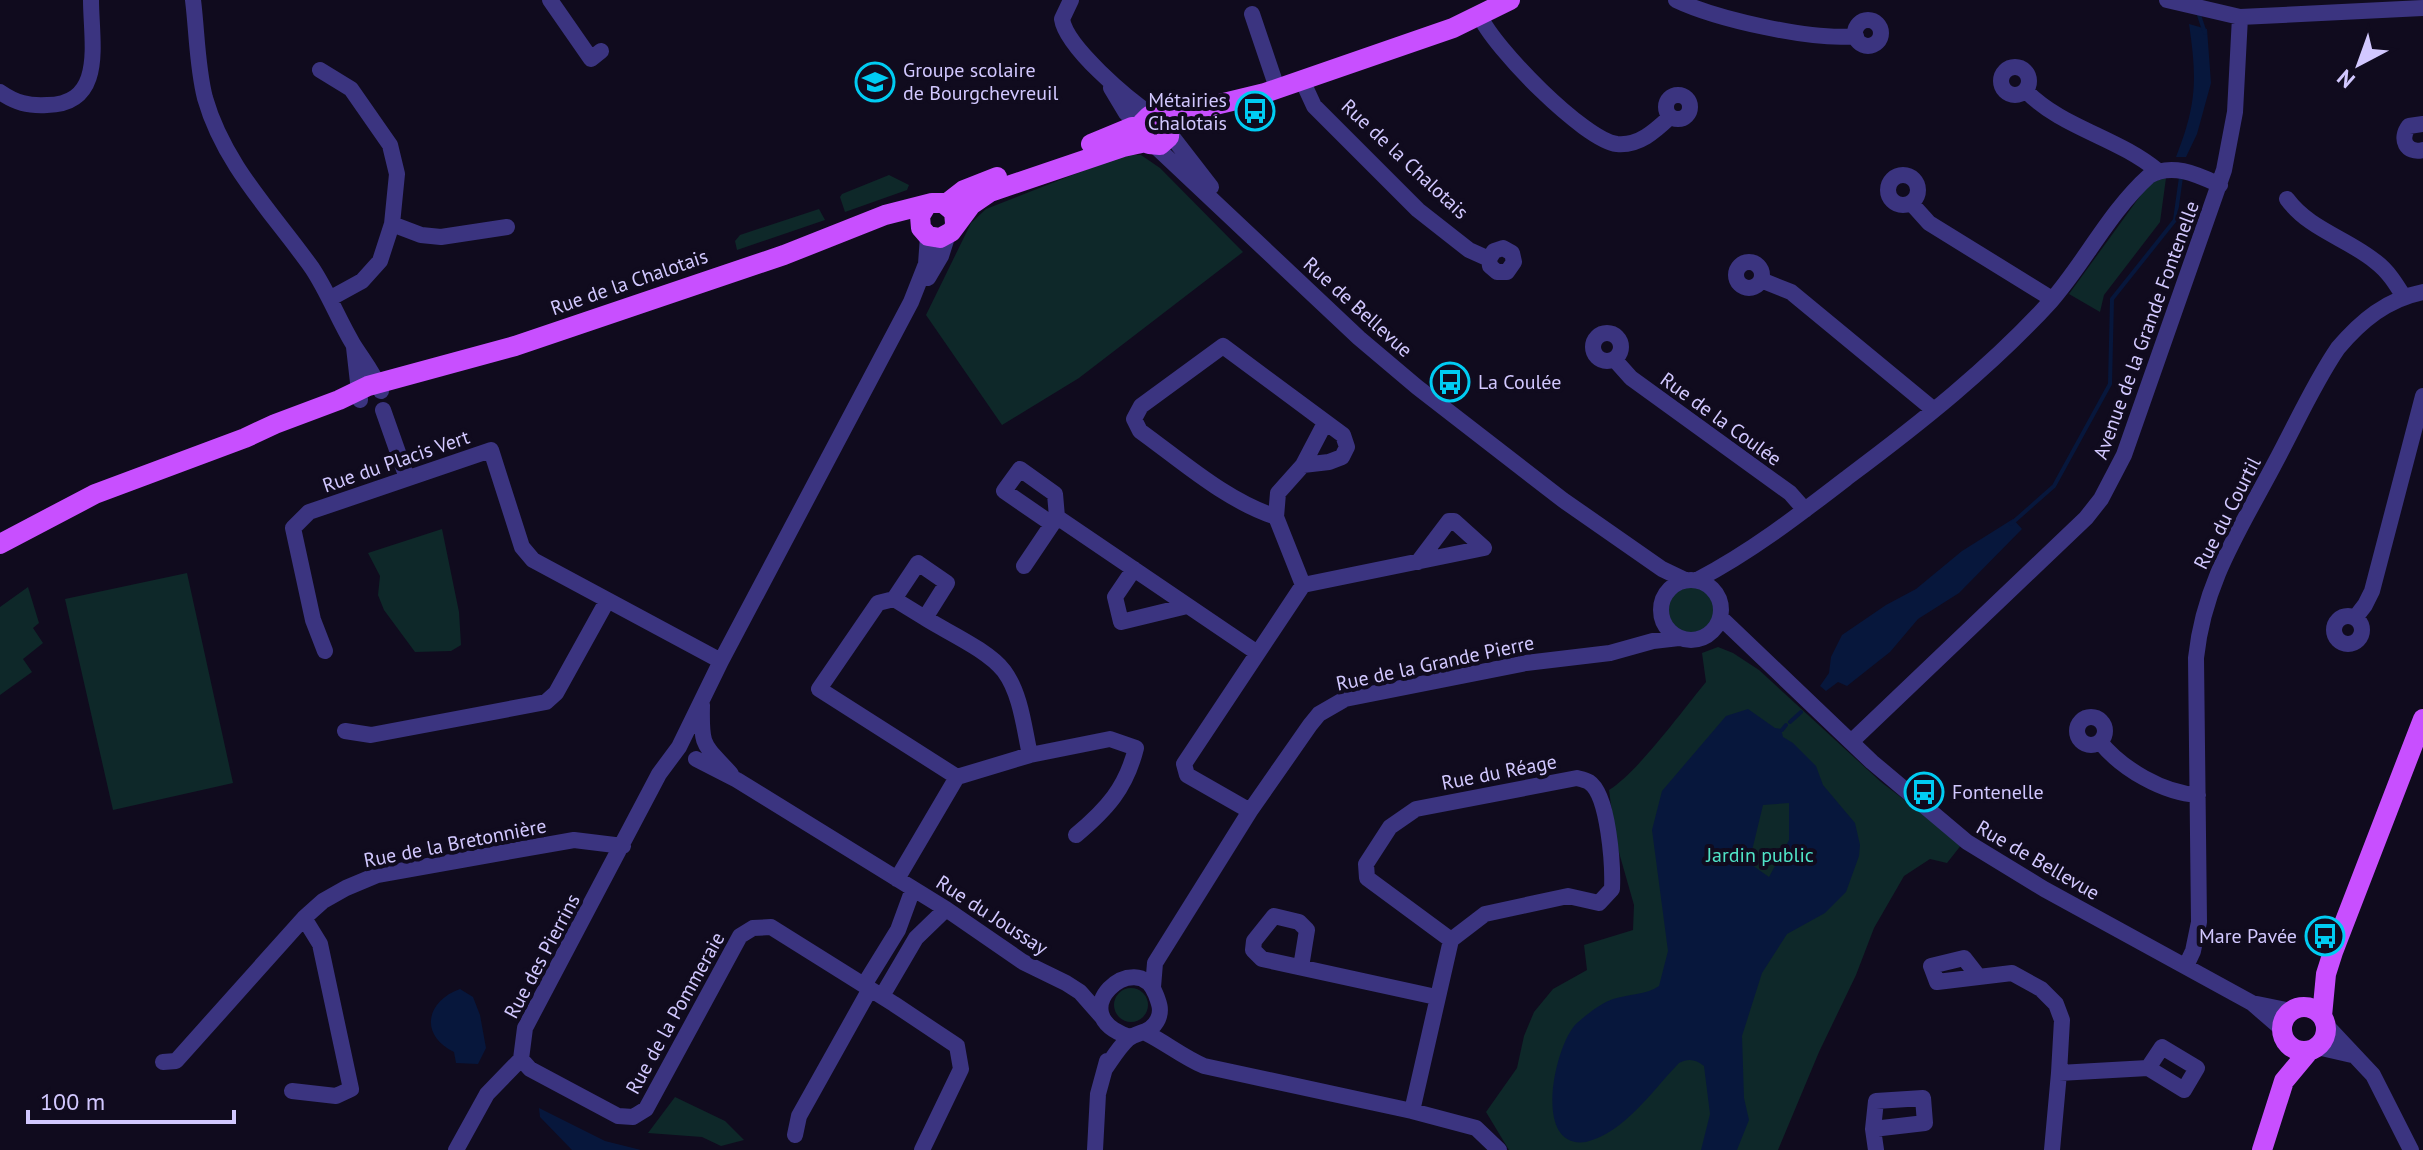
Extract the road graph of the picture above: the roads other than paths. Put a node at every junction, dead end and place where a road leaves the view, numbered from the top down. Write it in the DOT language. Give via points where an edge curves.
graph roads {
  1 [pos="91,0"];
  2 [pos="193,0"];
  3 [pos="550,0"];
  4 [pos="1071,0"];
  5 [pos="1510,0"];
  6 [pos="1676,0"];
  7 [pos="2172,2"];
  8 [pos="2379,6"];
  9 [pos="2423,8"];
  10 [pos="1252,14"];
  11 [pos="1480,16"];
  12 [pos="2240,17"];
  13 [pos="1856,36"];
  14 [pos="601,51"];
  15 [pos="320,70"];
  16 [pos="1302,80"];
  17 [pos="1277,88"];
  18 [pos="2026,91"];
  19 [pos="0,92"];
  20 [pos="1670,117"];
  21 [pos="2423,124"];
  22 [pos="1155,130"];
  23 [pos="2423,150"];
  24 [pos="2158,171"];
  25 [pos="2220,185"];
  26 [pos="2287,199"];
  27 [pos="1911,203"];
  28 [pos="936,205"];
  29 [pos="392,224"];
  30 [pos="507,227"];
  31 [pos="938,230"];
  32 [pos="784,255"];
  33 [pos="1489,259"];
  34 [pos="1761,280"];
  35 [pos="2423,292"];
  36 [pos="2404,297"];
  37 [pos="331,298"];
  38 [pos="2052,299"];
  39 [pos="354,346"];
  40 [pos="1614,359"];
  41 [pos="381,394"];
  42 [pos="358,396"];
  43 [pos="2423,396"];
  44 [pos="1934,410"];
  45 [pos="1325,423"];
  46 [pos="1303,465"];
  47 [pos="407,478"];
  48 [pos="1805,510"];
  49 [pos="1276,517"];
  50 [pos="0,544"];
  51 [pos="1641,555"];
  52 [pos="1734,561"];
  53 [pos="1418,562"];
  54 [pos="1024,566"];
  55 [pos="1134,569"];
  56 [pos="1691,580"];
  57 [pos="1303,585"];
  58 [pos="894,599"];
  59 [pos="607,601"];
  60 [pos="1662,605"];
  61 [pos="1187,606"];
  62 [pos="1720,610"];
  63 [pos="925,618"];
  64 [pos="2355,618"];
  65 [pos="1711,633"];
  66 [pos="1679,638"];
  67 [pos="1632,646"];
  68 [pos="325,651"];
  69 [pos="1758,651"];
  70 [pos="1256,652"];
  71 [pos="721,661"];
  72 [pos="2423,719"];
  73 [pos="345,731"];
  74 [pos="1851,742"];
  75 [pos="2100,742"];
  76 [pos="693,747"];
  77 [pos="1030,755"];
  78 [pos="957,777"];
  79 [pos="2198,795"];
  80 [pos="1250,811"];
  81 [pos="1076,835"];
  82 [pos="623,846"];
  83 [pos="897,879"];
  84 [pos="913,889"];
  85 [pos="946,909"];
  86 [pos="304,918"];
  87 [pos="1451,940"];
  88 [pos="1155,963"];
  89 [pos="2186,966"];
  90 [pos="1301,967"];
  91 [pos="2326,974"];
  92 [pos="1978,976"];
  93 [pos="1138,978"];
  94 [pos="1066,983"];
  95 [pos="1108,987"];
  96 [pos="1153,987"];
  97 [pos="872,990"];
  98 [pos="1436,997"];
  99 [pos="2324,1020"];
  100 [pos="2290,1022"];
  101 [pos="1130,1028"];
  102 [pos="2313,1049"];
  103 [pos="2354,1055"];
  104 [pos="521,1059"];
  105 [pos="163,1062"];
  106 [pos="2148,1068"];
  107 [pos="2059,1073"];
  108 [pos="2284,1081"];
  109 [pos="292,1091"];
  110 [pos="1412,1111"];
  111 [pos="1873,1129"];
  112 [pos="795,1135"];
  113 [pos="2423,1145"];
  114 [pos="456,1150"];
  115 [pos="922,1150"];
  116 [pos="1095,1150"];
  117 [pos="1499,1150"];
  118 [pos="1876,1150"];
  119 [pos="2052,1150"];
  120 [pos="2262,1150"];
  121 [pos="2412,1150"];
  1 -- 19 [label="street" via="91,76 83,93 66,103 24,105"];
  2 -- 37 [label="street" via="205,96 217,128 248,185"];
  3 -- 14 [label="street" via="591,59"];
  4 -- 22 [label="street, Rue de Bellevue" via="1063,25"];
  5 -- 11 [label="main road, Rue de la Chalotais"];
  6 -- 13 [label="street" via="1712,15 1827,37"];
  7 -- 12 [label="street"];
  8 -- 9 [label="street"];
  8 -- 12 [label="street"];
  10 -- 17 [label="street"];
  11 -- 16 [label="main road, Rue de la Chalotais"];
  11 -- 20 [label="street" via="1488,33 1529,78 1602,139 1619,144 1637,141"];
  12 -- 25 [label="street, Avenue de la Grande Fontenelle" via="2235,112"];
  15 -- 29 [label="street" via="351,89 390,145 397,174"];
  16 -- 17 [label="main road, Rue de la Chalotais"];
  16 -- 33 [label="street, Rue de la Chalotais" via="1314,106 1418,210"];
  17 -- 22 [label="main road, Rue de la Chalotais"];
  18 -- 24 [label="street" via="2052,113 2126,147"];
  21 -- 23 [label="street" via="2409,126 2404,141 2408,148"];
  22 -- 28 [label="main road, Rue de la Chalotais" via="1132,127"];
  22 -- 31 [label="main road, Rue de la Chalotais" via="1123,147 997,189"];
  22 -- 51 [label="street, Rue de Bellevue" via="1245,228 1377,355"];
  24 -- 25 [label="street" via="2192,172"];
  24 -- 38 [label="street" via="2141,183"];
  25 -- 74 [label="street, Avenue de la Grande Fontenelle" via="2124,455 2101,499"];
  26 -- 36 [label="street" via="2308,222 2377,262"];
  27 -- 38 [label="street" via="1929,223"];
  28 -- 31 [label="main road" via="920,216"];
  28 -- 31 [label="main road" via="954,212"];
  28 -- 32 [label="main road, Rue de la Chalotais" via="885,215"];
  29 -- 30 [label="street" via="441,237"];
  29 -- 37 [label="street" via="380,261 362,281"];
  31 -- 32 [label="main road, Rue de la Chalotais" via="889,225"];
  31 -- 71 [label="street" via="911,302"];
  32 -- 41 [label="main road, Rue de la Chalotais"];
  34 -- 44 [label="street" via="1791,292"];
  35 -- 36 [label="street, Rue du Courtil"];
  36 -- 79 [label="street, Rue du Courtil" via="2368,317 2329,362 2208,595 2196,658"];
  37 -- 39 [label="street"];
  38 -- 44 [label="street"];
  39 -- 41 [label="street"];
  39 -- 42 [label="street"];
  40 -- 48 [label="street, Rue de la Coulée" via="1631,378 1790,493"];
  41 -- 42 [label="main road, Rue de la Chalotais"];
  41 -- 47 [label="street"];
  42 -- 50 [label="main road, Rue de la Chalotais" via="95,494"];
  43 -- 64 [label="street" via="2372,591"];
  44 -- 48 [label="street"];
  45 -- 46 [label="street"];
  45 -- 46 [label="street" via="1343,435 1347,447 1342,457"];
  45 -- 49 [label="street" via="1223,346 1141,406 1134,419 1140,431 1224,492"];
  46 -- 49 [label="street" via="1278,493"];
  47 -- 59 [label="street, Rue du Placis Vert" via="491,450 522,547 533,560"];
  47 -- 68 [label="street, Rue du Placis Vert" via="309,512 293,528"];
  48 -- 52 [label="street"];
  49 -- 57 [label="street"];
  51 -- 56 [label="street, Rue de Bellevue"];
  51 -- 60 [label="street, Rue de Bellevue" via="1655,576"];
  52 -- 56 [label="street"];
  52 -- 62 [label="street" via="1722,588"];
  53 -- 57 [label="street"];
  54 -- 55 [label="street" via="1054,521"];
  55 -- 61 [label="street"];
  55 -- 61 [label="street" via="1115,597 1121,622"];
  56 -- 60 [label="street" via="1669,588"];
  56 -- 62 [label="street" via="1712,588"];
  57 -- 70 [label="street"];
  58 -- 63 [label="street"];
  58 -- 63 [label="street" via="918,563 947,583"];
  58 -- 78 [label="street" via="878,603 819,689"];
  59 -- 71 [label="street, Rue du Placis Vert"];
  59 -- 73 [label="street" via="546,702 371,735"];
  60 -- 66 [label="street" via="1664,625"];
  60 -- 67 [label="street" via="1648,631"];
  61 -- 70 [label="street"];
  62 -- 65 [label="street"];
  62 -- 69 [label="street, Rue de Bellevue"];
  63 -- 77 [label="street" via="1003,669 1014,690"];
  65 -- 66 [label="street" via="1696,640"];
  65 -- 69 [label="street, Rue de Bellevue"];
  66 -- 67 [label="street, Rue de la Grande Pierre"];
  67 -- 80 [label="street, Rue de la Grande Pierre" via="1345,699 1319,714"];
  69 -- 74 [label="street, Rue de Bellevue"];
  70 -- 80 [label="street" via="1184,764 1187,775"];
  71 -- 76 [label="street" via="703,699"];
  72 -- 91 [label="main road"];
  74 -- 89 [label="street, Rue de Bellevue" via="1921,806 1988,857"];
  75 -- 79 [label="street" via="2119,762 2170,789"];
  76 -- 82 [label="street, Rue des Pierrins" via="659,774"];
  76 -- 83 [label="street, Rue du Joussay"];
  77 -- 78 [label="street"];
  77 -- 81 [label="street" via="1110,739 1136,748 1132,766 1107,809"];
  78 -- 83 [label="street"];
  79 -- 89 [label="street, Rue du Courtil" via="2199,922"];
  80 -- 88 [label="street, Rue de la Grande Pierre"];
  82 -- 86 [label="street, Rue de la Bretonnière" via="574,840 377,875 323,901"];
  82 -- 104 [label="street, Rue des Pierrins" via="525,1028"];
  83 -- 84 [label="street, Rue du Joussay"];
  84 -- 85 [label="street, Rue du Joussay"];
  84 -- 97 [label="street"];
  85 -- 94 [label="street, Rue du Joussay" via="1023,962"];
  85 -- 97 [label="street"];
  86 -- 105 [label="street, Rue de la Bretonnière" via="176,1061"];
  86 -- 109 [label="street" via="320,944 351,1089 336,1096"];
  87 -- 87 [label="street, Rue du Réage" via="1485,914 1568,896 1599,903 1612,889 1613,860 1599,796 1591,783 1577,778 1416,809 1390,827 1366,864 1367,878"];
  87 -- 98 [label="street"];
  88 -- 93 [label="street"];
  88 -- 96 [label="street, Rue de la Grande Pierre"];
  89 -- 100 [label="street, Rue de Bellevue"];
  90 -- 98 [label="street"];
  91 -- 99 [label="main road"];
  91 -- 100 [label="main road"];
  92 -- 107 [label="street" via="2012,973 2056,1004 2062,1020"];
  93 -- 95 [label="street" via="1119,979"];
  93 -- 96 [label="street"];
  94 -- 95 [label="street, Rue du Joussay"];
  94 -- 101 [label="street, Rue du Joussay"];
  95 -- 101 [label="street" via="1101,1002"];
  96 -- 101 [label="street" via="1160,1007"];
  97 -- 104 [label="street, Rue de la Pommeraie" via="771,927 753,928 740,936 646,1109 633,1117 618,1116 530,1069"];
  97 -- 112 [label="street" via="799,1116"];
  97 -- 115 [label="street, Rue de la Pommeraie" via="957,1046 961,1069"];
  98 -- 110 [label="street"];
  99 -- 100 [label="main road" via="2312,1008"];
  99 -- 102 [label="main road" via="2325,1038"];
  99 -- 103 [label="street"];
  100 -- 102 [label="main road" via="2296,1049"];
  100 -- 108 [label="main road"];
  101 -- 110 [label="street, Rue du Joussay" via="1204,1066"];
  101 -- 116 [label="street" via="1105,1069"];
  102 -- 103 [label="street"];
  102 -- 108 [label="main road"];
  103 -- 121 [label="street" via="2383,1091"];
  104 -- 114 [label="street" via="487,1094"];
  106 -- 107 [label="street"];
  107 -- 119 [label="street"];
  108 -- 120 [label="main road"];
  110 -- 117 [label="street" via="1476,1128"];
  111 -- 118 [label="street"];
  113 -- 121 [label="street"];
}
